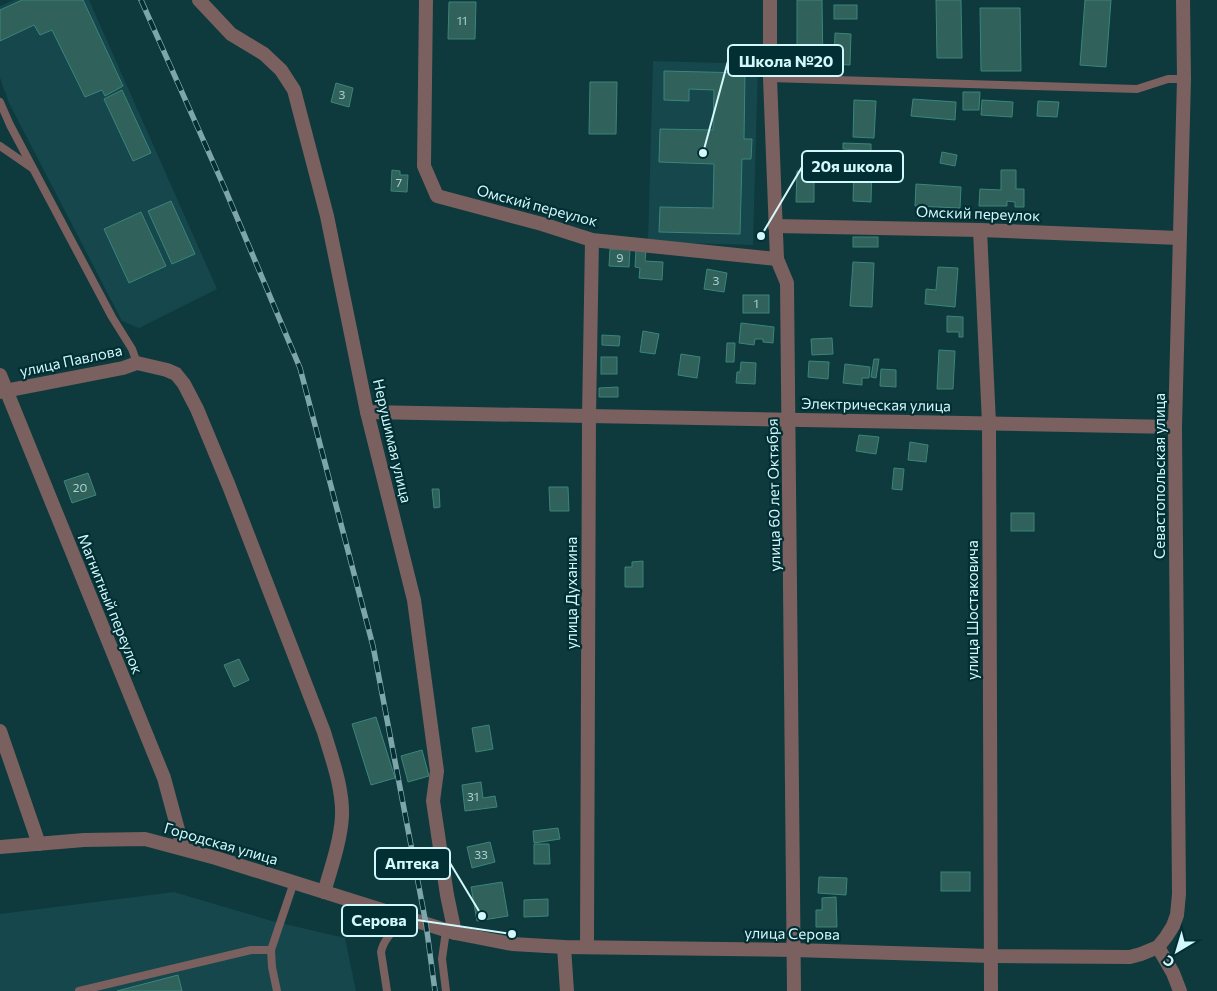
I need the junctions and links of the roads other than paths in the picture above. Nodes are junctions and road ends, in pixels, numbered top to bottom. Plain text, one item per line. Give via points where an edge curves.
1 (198, 0) edge
2 (426, 0) edge
3 (770, 0) edge
4 (1183, 0) edge
5 (770, 78) junction
6 (1184, 79) junction
7 (0, 102) edge
8 (0, 146) edge
9 (34, 169) junction
10 (775, 226) junction
11 (980, 230) junction
12 (1179, 238) junction
13 (592, 240) junction
14 (777, 259) junction
15 (137, 363) junction
16 (0, 375) edge
17 (3, 392) edge
18 (367, 412) junction
19 (589, 416) junction
20 (789, 420) junction
21 (989, 423) junction
22 (1175, 427) junction
23 (0, 731) edge
24 (39, 844) junction
25 (0, 848) edge
26 (183, 848) junction
27 (294, 882) junction
28 (324, 892) junction
29 (405, 918) junction
30 (426, 924) joint
31 (450, 932) junction
32 (564, 947) junction
33 (587, 947) junction
34 (1158, 947) junction
35 (270, 950) junction
36 (794, 950) junction
37 (991, 956) junction
38 (79, 991) edge
39 (277, 991) edge
40 (387, 991) edge
41 (446, 991) edge
42 (567, 991) edge
43 (794, 991) edge
44 (991, 991) edge
45 (1180, 991) edge

1 - 18 street, Нерушимая улица via 232,34 282,70 294,90 327,216
2 - 13 street, Омский переулок via 424,166 437,196
3 - 5 street, улица 60 лет Октября
4 - 6 street, Севастопольская улица
5 - 6 lane via 1137,89 1163,80
5 - 10 street, улица 60 лет Октября
6 - 12 street, Севастопольская улица
7 - 9 lane
8 - 9 lane
9 - 15 lane
10 - 11 street, Омский переулок
10 - 14 street, улица 60 лет Октября
11 - 12 street, Омский переулок
11 - 21 street, улица Шостаковича
12 - 22 street, Севастопольская улица
13 - 14 street, Омский переулок
13 - 19 street, улица Духанина
14 - 20 street, улица 60 лет Октября via 787,283
15 - 17 street, улица Павлова
15 - 28 street, улица Павлова via 176,374 197,409 324,732 341,797 342,814 341,830
16 - 17 street, Магнитный переулок
17 - 26 street, Магнитный переулок via 164,778
18 - 19 street, Электрическая улица
18 - 31 street, Нерушимая улица via 414,600 437,771 432,801
19 - 20 street, Электрическая улица
19 - 33 street, улица Духанина
20 - 21 street, Электрическая улица
20 - 36 street, улица 60 лет Октября
21 - 22 street, Электрическая улица
21 - 37 street, улица Шостаковича
22 - 34 street, Севастопольская улица via 1179,894 1173,926
23 - 24 street
24 - 25 street, Городская улица
24 - 26 street, Городская улица via 129,838
26 - 27 street, Городская улица
27 - 28 street, Городская улица
27 - 35 lane
28 - 29 street, Городская улица
29 - 30 street, Городская улица
29 - 40 lane via 384,943 381,952
30 - 31 street, улица Серова
31 - 32 street, улица Серова via 512,944
31 - 41 lane via 442,959
32 - 33 street, улица Серова
32 - 42 street
33 - 36 street, улица Серова
34 - 37 street, улица Серова via 1141,954 1115,958
34 - 45 street
35 - 38 lane via 251,950
35 - 39 lane
36 - 37 street, улица Серова
36 - 43 street, улица 60 лет Октября
37 - 44 street, улица Шостаковича

